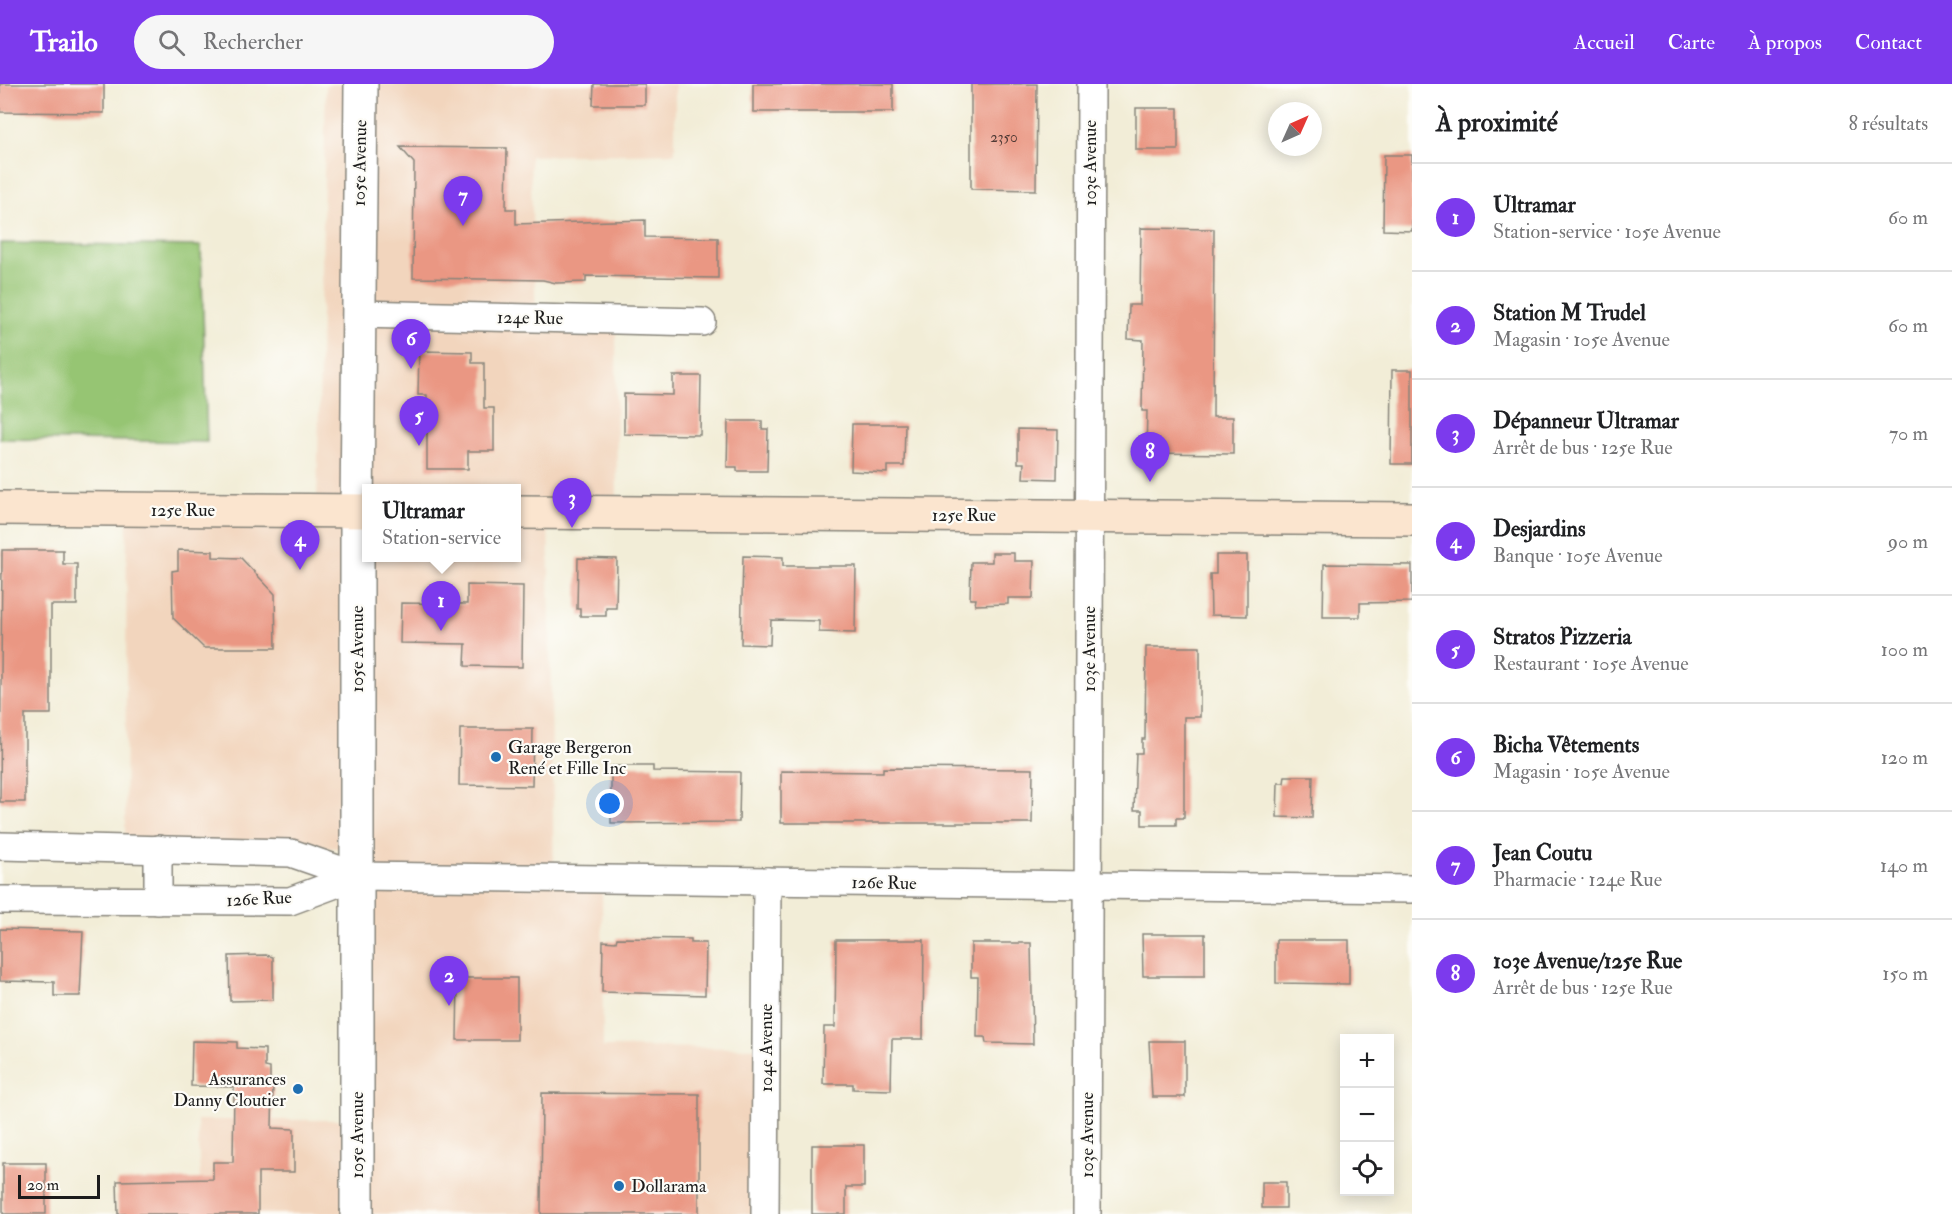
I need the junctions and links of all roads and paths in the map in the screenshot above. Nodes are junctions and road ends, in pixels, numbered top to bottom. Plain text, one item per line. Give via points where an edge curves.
1 (360, 84) edge
2 (1090, 84) edge
3 (358, 314) junction
4 (702, 322) dead end
5 (0, 508) edge
6 (361, 511) edge
7 (521, 512) edge
8 (1089, 516) junction
9 (1412, 519) edge
10 (0, 846) edge
11 (158, 849) junction
12 (357, 876) junction
13 (767, 881) junction
14 (1088, 885) junction
15 (1412, 889) edge
16 (0, 900) edge
17 (158, 901) junction
18 (357, 1214) edge
19 (765, 1214) edge
20 (1087, 1214) edge

1 - 3 street, 105e Avenue
2 - 8 street, 103e Avenue
3 - 4 street, 124e Rue
3 - 6 street, 105e Avenue
5 - 6 main road, 125e Rue
6 - 12 street, 105e Avenue
7 - 8 main road, 125e Rue
8 - 9 main road, 125e Rue
8 - 14 street, 103e Avenue
10 - 11 street, 126e Rue
11 - 12 street, 126e Rue via 291,853
11 - 17 street
12 - 13 street, 126e Rue
12 - 17 street, 126e Rue via 290,901
12 - 18 street, 105e Avenue
13 - 14 street, 126e Rue
13 - 19 street, 104e Avenue
14 - 15 street, 126e Rue
14 - 20 street, 103e Avenue
16 - 17 street, 126e Rue

